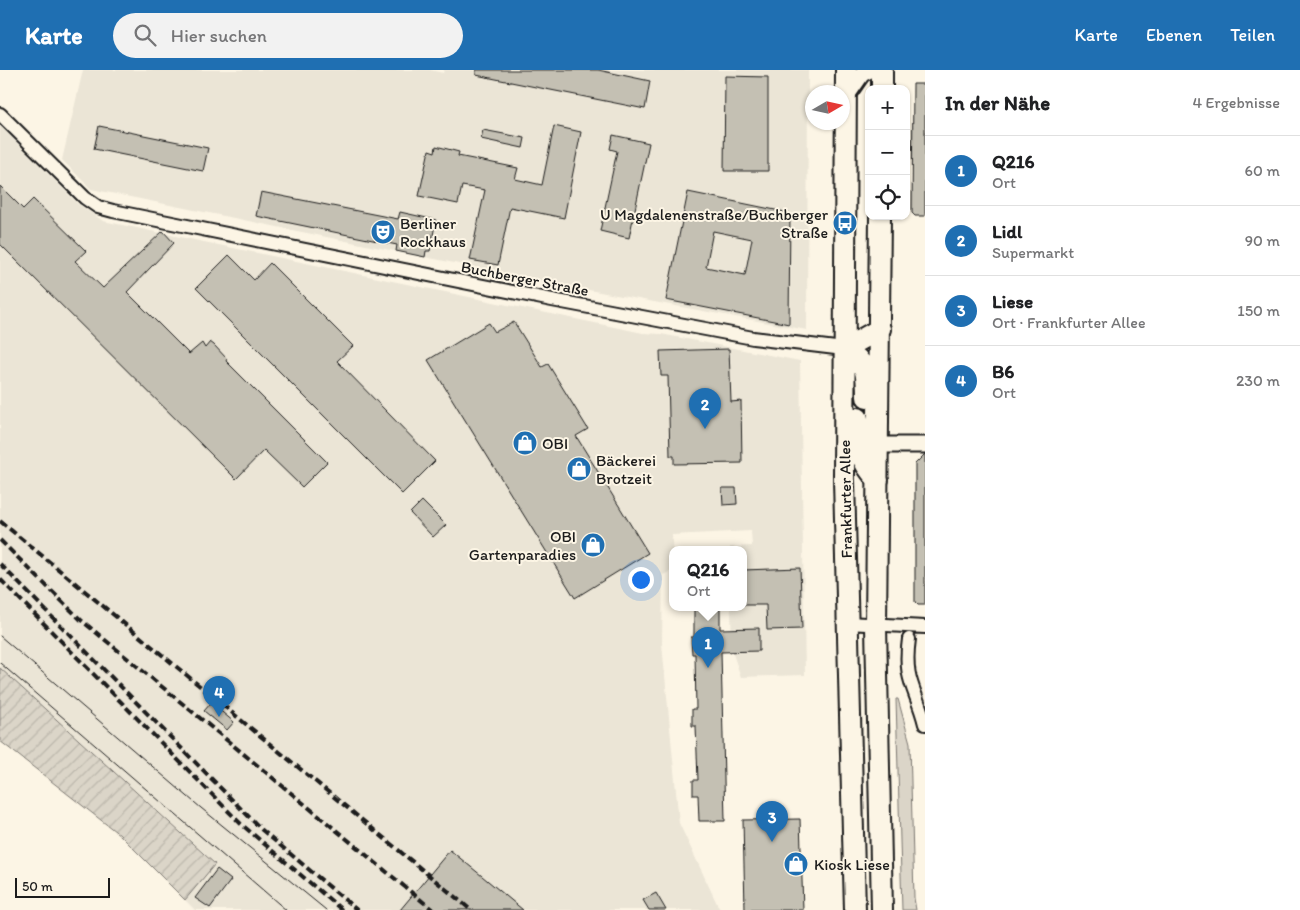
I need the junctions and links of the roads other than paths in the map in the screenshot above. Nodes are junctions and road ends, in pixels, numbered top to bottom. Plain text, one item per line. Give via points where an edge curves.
1 (834, 70) edge
2 (870, 70) edge
3 (882, 70) edge
4 (846, 85) edge
5 (882, 85) edge
6 (0, 114) edge
7 (846, 130) edge
8 (880, 220) edge
9 (880, 329) junction
10 (844, 348) junction
11 (879, 444) junction
12 (925, 445) edge
13 (878, 480) junction
14 (847, 624) junction
15 (876, 626) junction
16 (925, 627) edge
17 (909, 639) dead end
18 (925, 724) edge
19 (855, 910) edge
20 (882, 910) edge

1 - 4 street
2 - 4 street
3 - 5 main road
6 - 10 street, Buchberger Straße via 84,198 113,211 754,338
7 - 10 main road, Frankfurter Allee
8 - 9 main road, Frankfurter Allee
9 - 10 main road
9 - 11 main road, Frankfurter Allee
10 - 11 main road via 858,357 867,372 867,430
10 - 13 main road via 858,389 860,455
10 - 14 main road, Frankfurter Allee
11 - 12 street
11 - 13 main road, Frankfurter Allee
13 - 15 main road, Frankfurter Allee
14 - 15 street
14 - 19 main road, Frankfurter Allee
15 - 16 street
15 - 20 main road, Frankfurter Allee
17 - 18 street via 906,657 908,677

